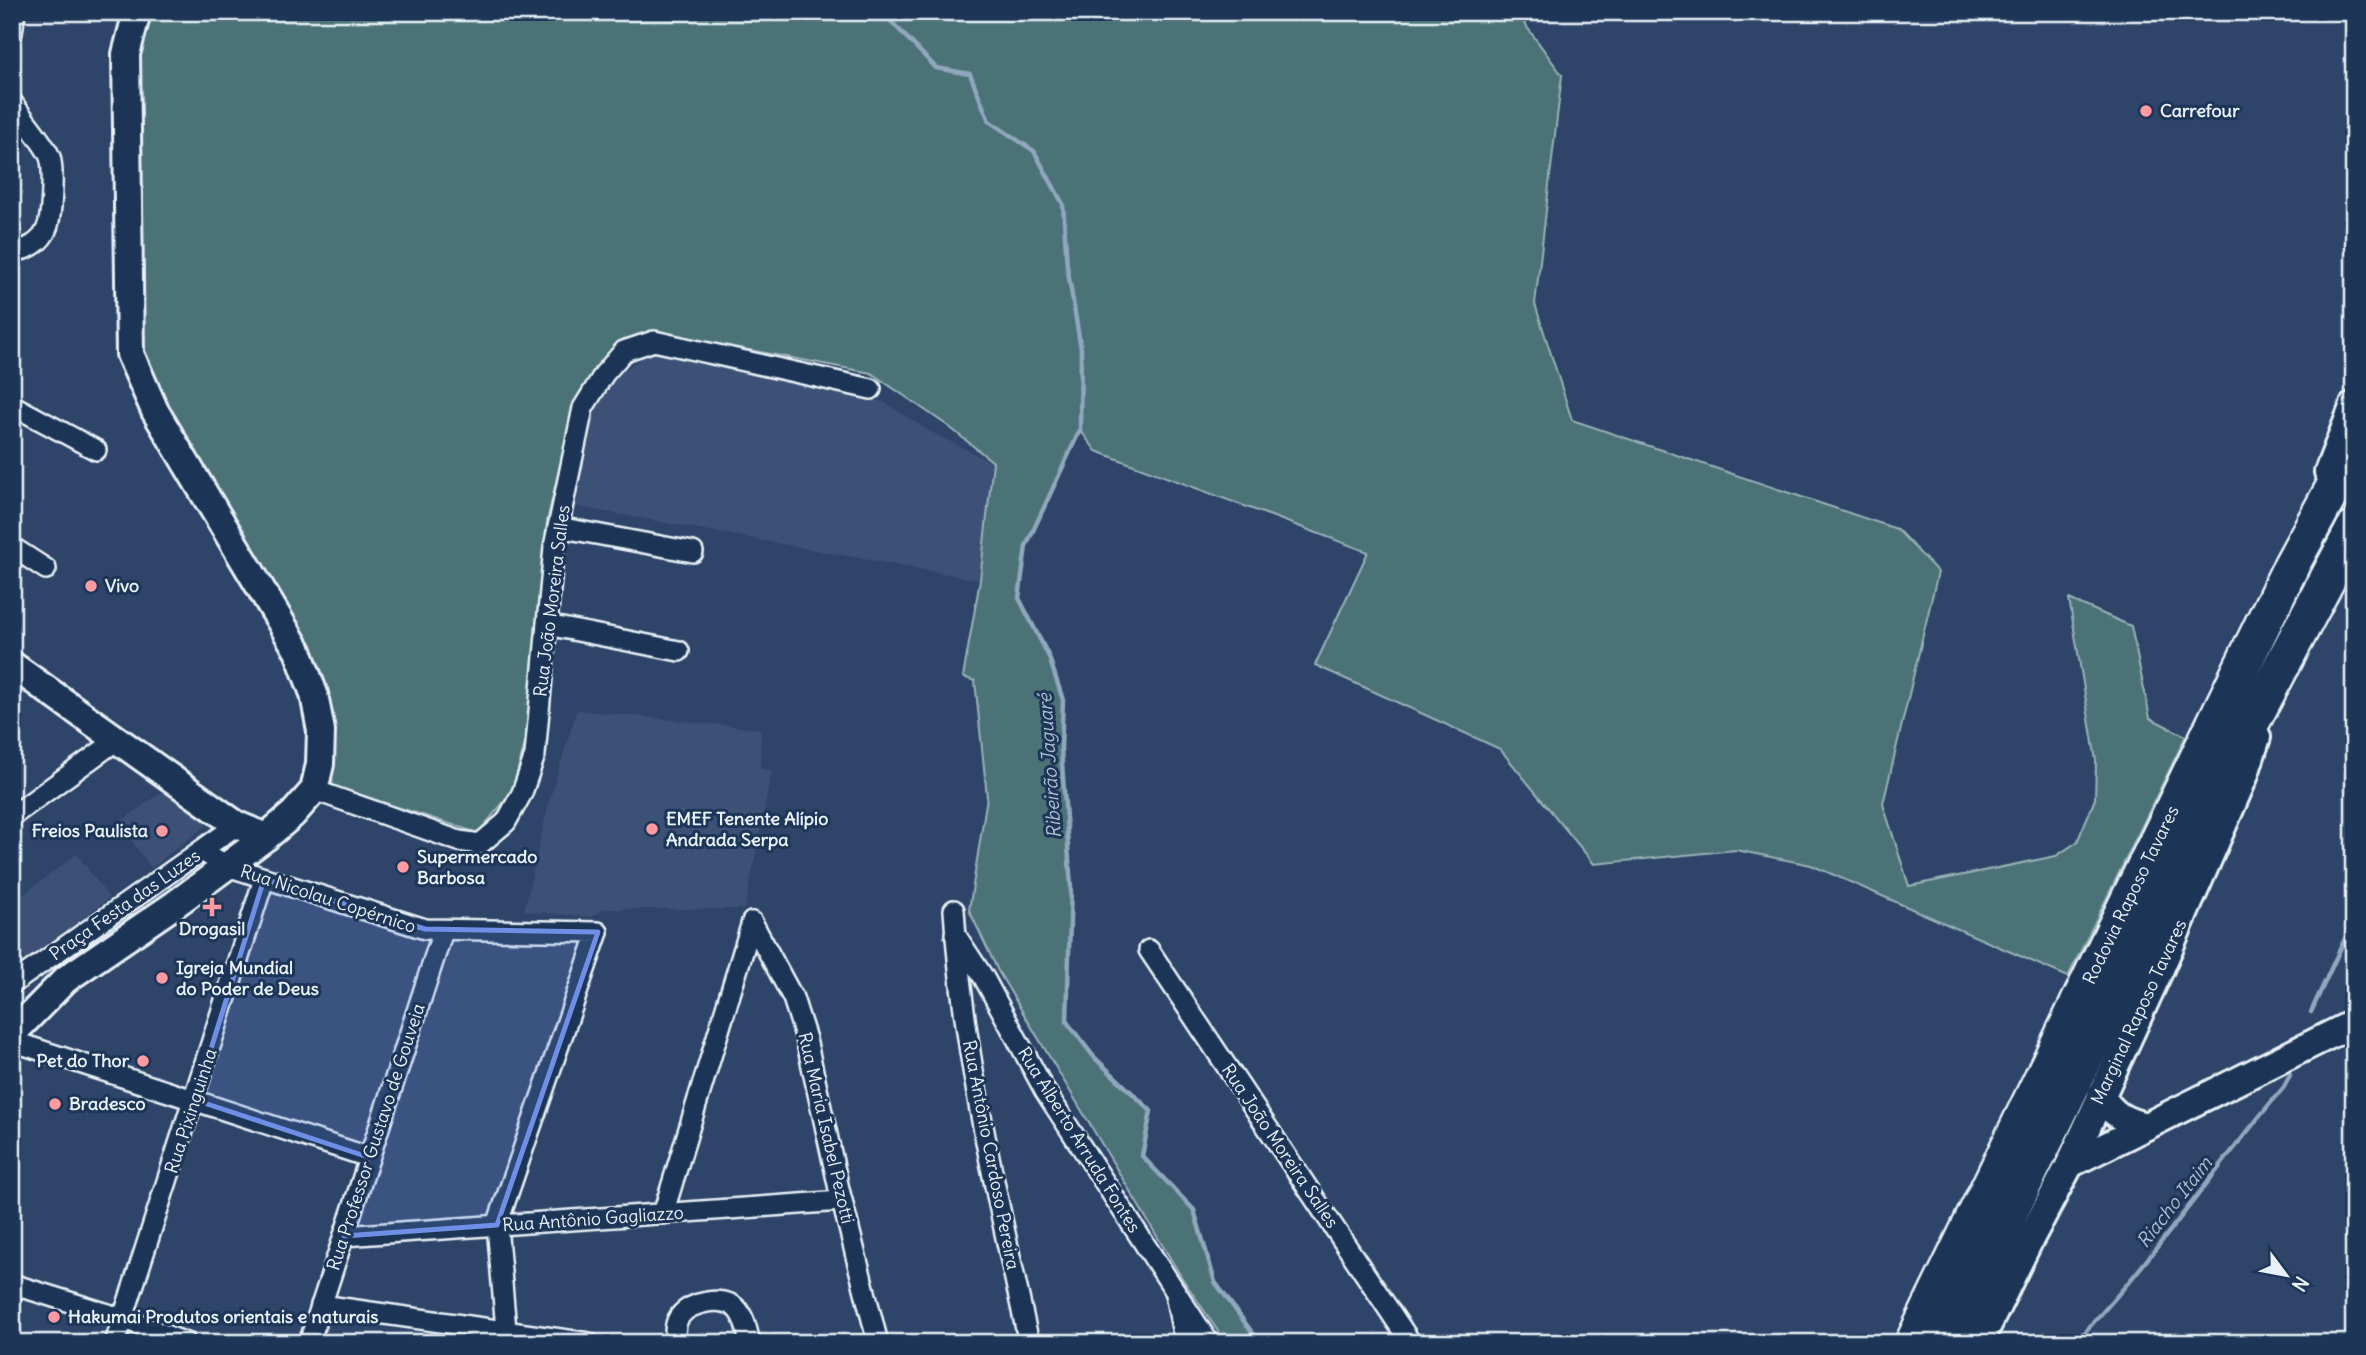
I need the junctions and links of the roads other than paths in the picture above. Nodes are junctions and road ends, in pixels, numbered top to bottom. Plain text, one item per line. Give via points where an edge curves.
1 (15, 12) edge
2 (137, 12) edge
3 (12, 33) edge
4 (12, 102) edge
5 (12, 250) edge
6 (871, 388) dead end
7 (12, 405) edge
8 (2354, 405) edge
9 (96, 450) dead end
10 (2354, 450) edge
11 (558, 527) junction
12 (2354, 529) edge
13 (12, 547) edge
14 (694, 552) dead end
15 (2292, 564) junction
16 (46, 569) dead end
17 (547, 625) junction
18 (679, 651) dead end
19 (12, 665) edge
20 (2278, 673) junction
21 (117, 740) junction
22 (314, 790) junction
23 (12, 816) edge
24 (237, 825) junction
25 (266, 837) junction
26 (202, 851) junction
27 (226, 866) junction
28 (264, 879) junction
29 (954, 909) dead end
30 (443, 931) junction
31 (955, 934) junction
32 (1149, 950) dead end
33 (12, 984) edge
34 (2354, 1023) edge
35 (12, 1034) edge
36 (12, 1041) edge
37 (2101, 1095) junction
38 (195, 1100) junction
39 (2146, 1126) junction
40 (368, 1157) junction
41 (2070, 1164) junction
42 (842, 1201) junction
43 (663, 1214) junction
44 (497, 1226) junction
45 (344, 1236) junction
46 (1951, 1266) junction
47 (12, 1284) edge
48 (1173, 1288) junction
49 (321, 1305) junction
50 (124, 1319) junction
51 (506, 1330) junction
52 (116, 1343) edge
53 (186, 1343) edge
54 (309, 1343) edge
55 (589, 1343) edge
56 (675, 1343) edge
57 (750, 1343) edge
58 (878, 1343) edge
59 (1029, 1343) edge
60 (1185, 1343) edge
61 (1209, 1343) edge
62 (1411, 1343) edge
63 (1902, 1343) edge
64 (1913, 1343) edge
65 (1946, 1343) edge
66 (1979, 1343) edge

1 - 3 street
2 - 22 main road via 126,54 130,354 155,411 299,651 321,731
4 - 5 street via 49,156 53,178 48,228 36,244
6 - 11 street, Rua João Moreira Salles via 654,341 624,351 583,408
7 - 9 street
8 - 15 main road
10 - 15 highway, Rodovia Raposo Tavares
11 - 14 street
11 - 17 street, Rua João Moreira Salles
12 - 20 highway, Rodovia Raposo Tavares
13 - 16 street
15 - 46 highway, Rodovia Raposo Tavares
17 - 18 street
17 - 22 street, Rua João Moreira Salles via 535,755 506,822 489,838 480,844 459,841
19 - 21 main road
20 - 37 main road, Marginal Raposo Tavares via 2244,777
20 - 65 highway, Rodovia Raposo Tavares
21 - 23 street
21 - 24 main road
22 - 25 main road
24 - 25 main road
24 - 26 street, Praça Festa das Luzes
25 - 27 main road
26 - 27 street, Rua Nicolau Copérnico
26 - 33 street, Praça Festa das Luzes
27 - 28 street, Rua Nicolau Copérnico
27 - 35 main road via 66,979
28 - 30 street, Rua Nicolau Copérnico
28 - 38 street, Rua Pixinguinha
29 - 31 street, Rua Antônio Cardoso Pereira
30 - 40 street, Rua Professor Gustavo de Gouveia
30 - 44 street, Rua Nicolau Copérnico via 598,932
31 - 48 street, Rua Alberto Arruda Fontes via 1045,1091
31 - 59 street, Rua Antônio Cardoso Pereira via 984,1128
32 - 62 street, Rua João Moreira Salles
34 - 39 main road
36 - 38 street
37 - 39 main road via 2120,1118
37 - 41 main road, Marginal Raposo Tavares
38 - 40 street
38 - 50 street, Rua Pixinguinha
39 - 41 main road
40 - 45 street, Rua Professor Gustavo de Gouveia
41 - 66 main road, Marginal Raposo Tavares
42 - 43 street, Rua Antônio Gagliazzo
42 - 43 street, Rua Maria Isabel Pezotti via 793,998 751,922
42 - 58 street, Rua Maria Isabel Pezotti
43 - 44 street, Rua Antônio Gagliazzo
44 - 45 street, Rua Antônio Gagliazzo
44 - 51 street
45 - 49 street, Rua Professor Gustavo de Gouveia
46 - 63 highway
46 - 64 highway, Rodovia Raposo Tavares
47 - 50 street
48 - 60 street
48 - 61 street, Rua Alberto Arruda Fontes
49 - 51 street
49 - 54 street, Rua Professor Gustavo de Gouveia
50 - 52 street, Rua Pixinguinha
50 - 53 street
51 - 55 street
56 - 57 street via 680,1316 690,1308 713,1303 733,1305 741,1313

